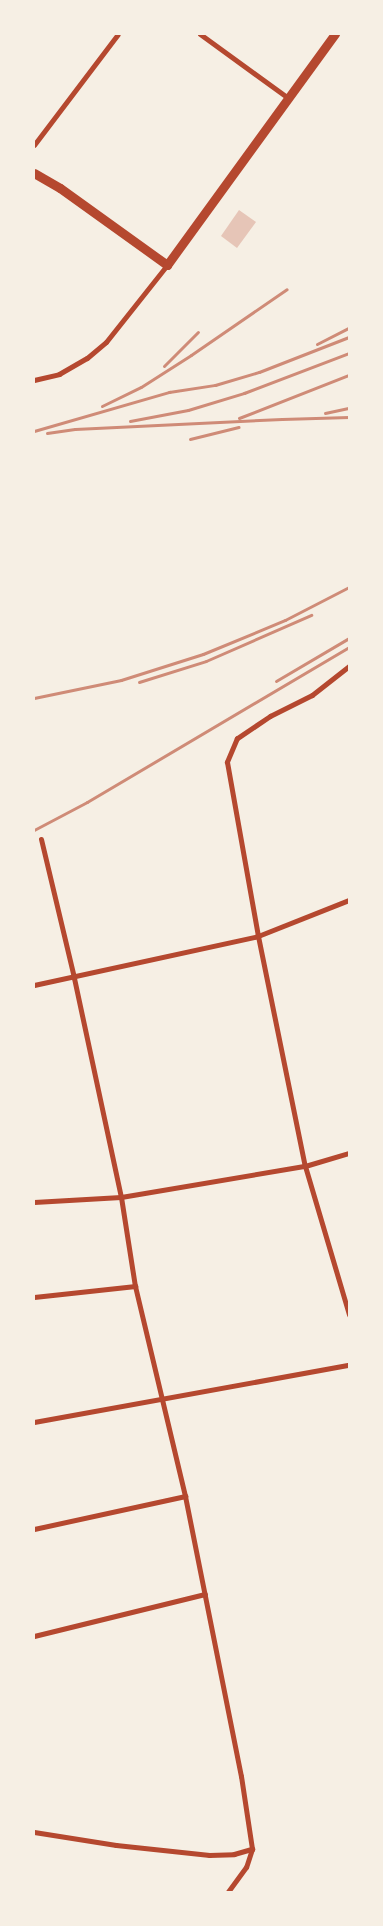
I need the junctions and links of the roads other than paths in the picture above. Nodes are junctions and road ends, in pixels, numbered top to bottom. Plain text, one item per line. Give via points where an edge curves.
1 (118, 34) edge
2 (200, 34) edge
3 (335, 34) edge
4 (288, 98) junction
5 (34, 144) edge
6 (34, 173) edge
7 (167, 265) junction
8 (34, 380) edge
9 (349, 666) edge
10 (42, 839) dead end
11 (349, 900) edge
12 (258, 936) junction
13 (74, 978) junction
14 (34, 985) edge
15 (349, 1153) edge
16 (305, 1166) junction
17 (121, 1197) junction
18 (34, 1202) edge
19 (134, 1286) junction
20 (34, 1297) edge
21 (349, 1315) edge
22 (349, 1365) edge
23 (163, 1398) junction
24 (34, 1422) edge
25 (185, 1496) junction
26 (34, 1529) edge
27 (205, 1594) junction
28 (34, 1636) edge
29 (34, 1832) edge
30 (252, 1849) junction
31 (228, 1892) edge

1 - 5 street
2 - 4 street
3 - 4 main road
4 - 7 main road
6 - 7 main road
7 - 8 street via 106,342 87,358 59,374
9 - 12 street via 312,695 270,716 237,738 227,762
10 - 13 street
11 - 12 street
12 - 13 street
12 - 16 street
13 - 14 street
13 - 17 street
15 - 16 street
16 - 17 street
16 - 21 street
17 - 18 street
17 - 19 street
19 - 20 street
19 - 23 street
22 - 23 street
23 - 24 street
23 - 25 street
25 - 26 street
25 - 27 street
27 - 28 street
27 - 30 street via 242,1776
29 - 30 street via 142,1849 209,1855
30 - 31 street via 246,1867

